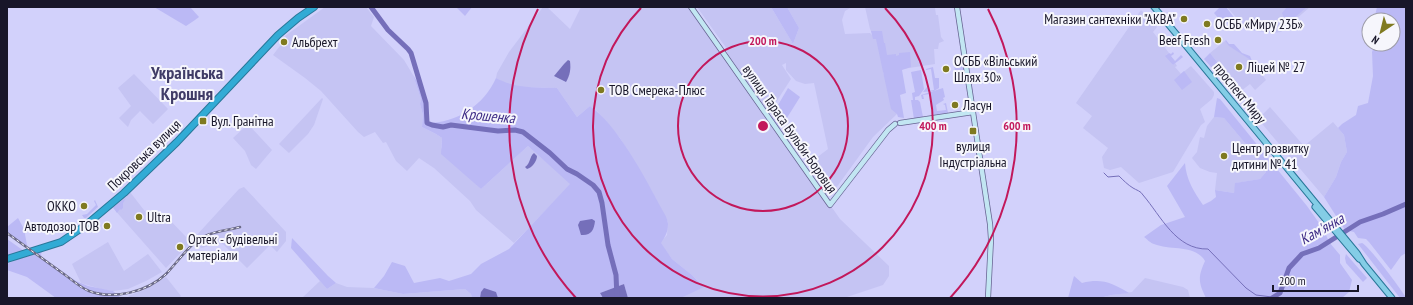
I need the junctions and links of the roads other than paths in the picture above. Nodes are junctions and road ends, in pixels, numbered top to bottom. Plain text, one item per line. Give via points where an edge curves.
1 (314, 7) edge
2 (691, 7) edge
3 (957, 7) edge
4 (1154, 7) edge
5 (973, 112) junction
6 (7, 259) edge
7 (988, 298) edge
8 (1392, 298) edge

1 - 6 highway, Покровська вулиця via 278,35 177,142 86,225 57,243
2 - 5 street, вулиця Тараса Бульби-Боровця via 830,205 888,130 897,124
3 - 5 street
4 - 8 main road, проспект Миру
5 - 7 street via 990,228

